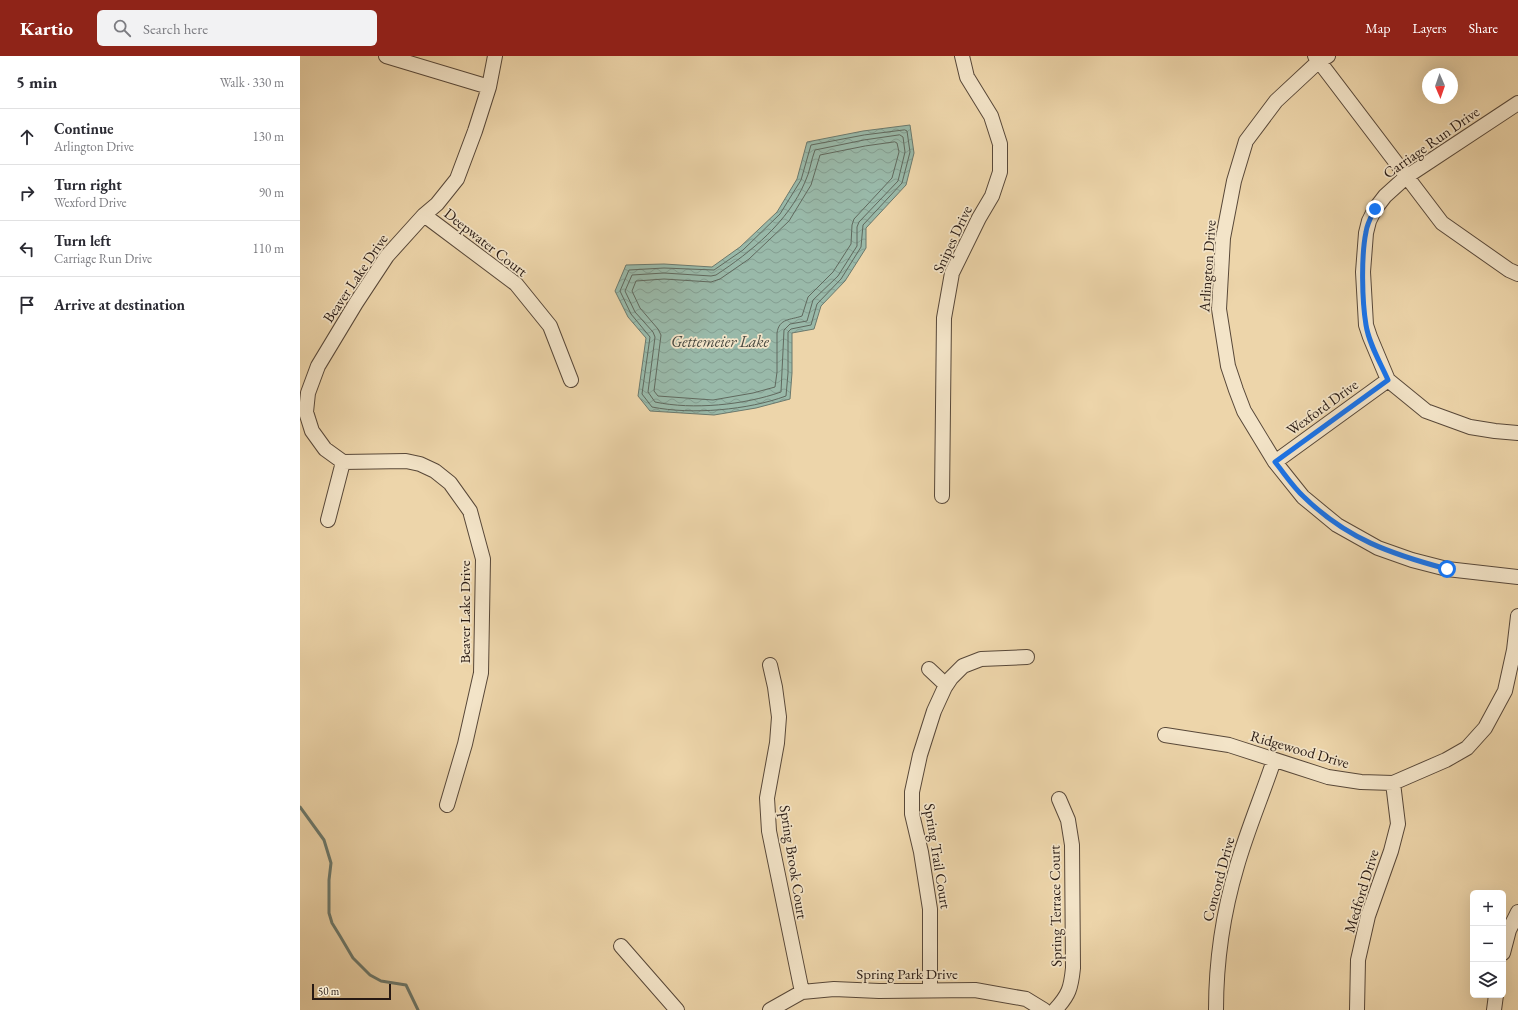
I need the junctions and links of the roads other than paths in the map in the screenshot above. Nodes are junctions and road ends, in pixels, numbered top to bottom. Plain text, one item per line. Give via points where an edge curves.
1 (386, 56) edge
2 (495, 56) edge
3 (962, 56) edge
4 (1321, 58) edge
5 (489, 87) junction
6 (1518, 102) edge
7 (1406, 177) junction
8 (424, 215) junction
9 (1518, 274) edge
10 (572, 380) dead end
11 (1388, 380) junction
12 (1518, 433) edge
13 (343, 462) junction
14 (1275, 462) junction
15 (942, 496) dead end
16 (328, 520) dead end
17 (1518, 577) edge
18 (1518, 616) edge
19 (1027, 657) dead end
20 (770, 666) dead end
21 (929, 669) dead end
22 (946, 685) junction
23 (1165, 735) dead end
24 (1274, 760) junction
25 (1394, 783) junction
26 (1059, 799) dead end
27 (447, 805) dead end
28 (1518, 912) edge
29 (1506, 942) edge
30 (621, 946) dead end
31 (930, 990) junction
32 (802, 992) junction
33 (1496, 998) edge
34 (677, 1010) edge
35 (770, 1010) edge
36 (1044, 1010) edge
37 (1055, 1010) edge
38 (1216, 1010) edge
39 (1357, 1010) edge
40 (1494, 1010) edge

1 - 5 street
2 - 5 street, Beaver Lake Drive
3 - 15 street, Snipes Drive via 967,77 991,116 1000,144 1000,172 992,196 952,273 944,318
4 - 7 street
4 - 14 street, Arlington Drive via 1276,101 1246,141 1234,181 1223,238 1219,309 1228,366 1244,411
5 - 8 street, Beaver Lake Drive via 457,179 437,204
6 - 7 street, Carriage Run Drive
7 - 9 street via 1442,223
7 - 11 street, Carriage Run Drive via 1375,209 1366,233 1363,272 1366,325
8 - 10 street, Deepwater Court via 516,284 550,326
8 - 13 street, Beaver Lake Drive via 387,256 356,303 312,380 306,412 312,430 325,449
11 - 12 street, Carriage Run Drive via 1426,411 1470,427
11 - 14 street, Wexford Drive
13 - 16 street
13 - 27 street, Beaver Lake Drive via 406,461 420,464 435,471 450,483 470,511 483,559 481,673
14 - 17 street, Arlington Drive via 1303,497 1337,525 1378,548 1447,569
18 - 25 street, Ridgewood Drive via 1505,691 1485,728 1467,748
19 - 22 street, Spring Trail Court via 981,659 963,666
20 - 32 street, Spring Brook Court via 779,717 767,798 769,830
21 - 22 street
22 - 31 street, Spring Trail Court via 922,748 912,792 912,814 930,909
23 - 24 street, Ridgewood Drive via 1229,745
24 - 25 street, Ridgewood Drive via 1328,777
24 - 38 street, Concord Drive via 1237,866 1228,900 1221,935
25 - 39 street, Medford Drive via 1398,824 1368,916 1358,960
26 - 37 street, Spring Terrace Court via 1068,820 1072,845 1073,968 1066,998
28 - 29 street
30 - 34 street
31 - 32 street, Spring Park Drive via 834,989
31 - 36 street, Spring Park Drive via 975,990 1012,996 1026,999
32 - 35 street, Spring Park Drive
33 - 40 street

